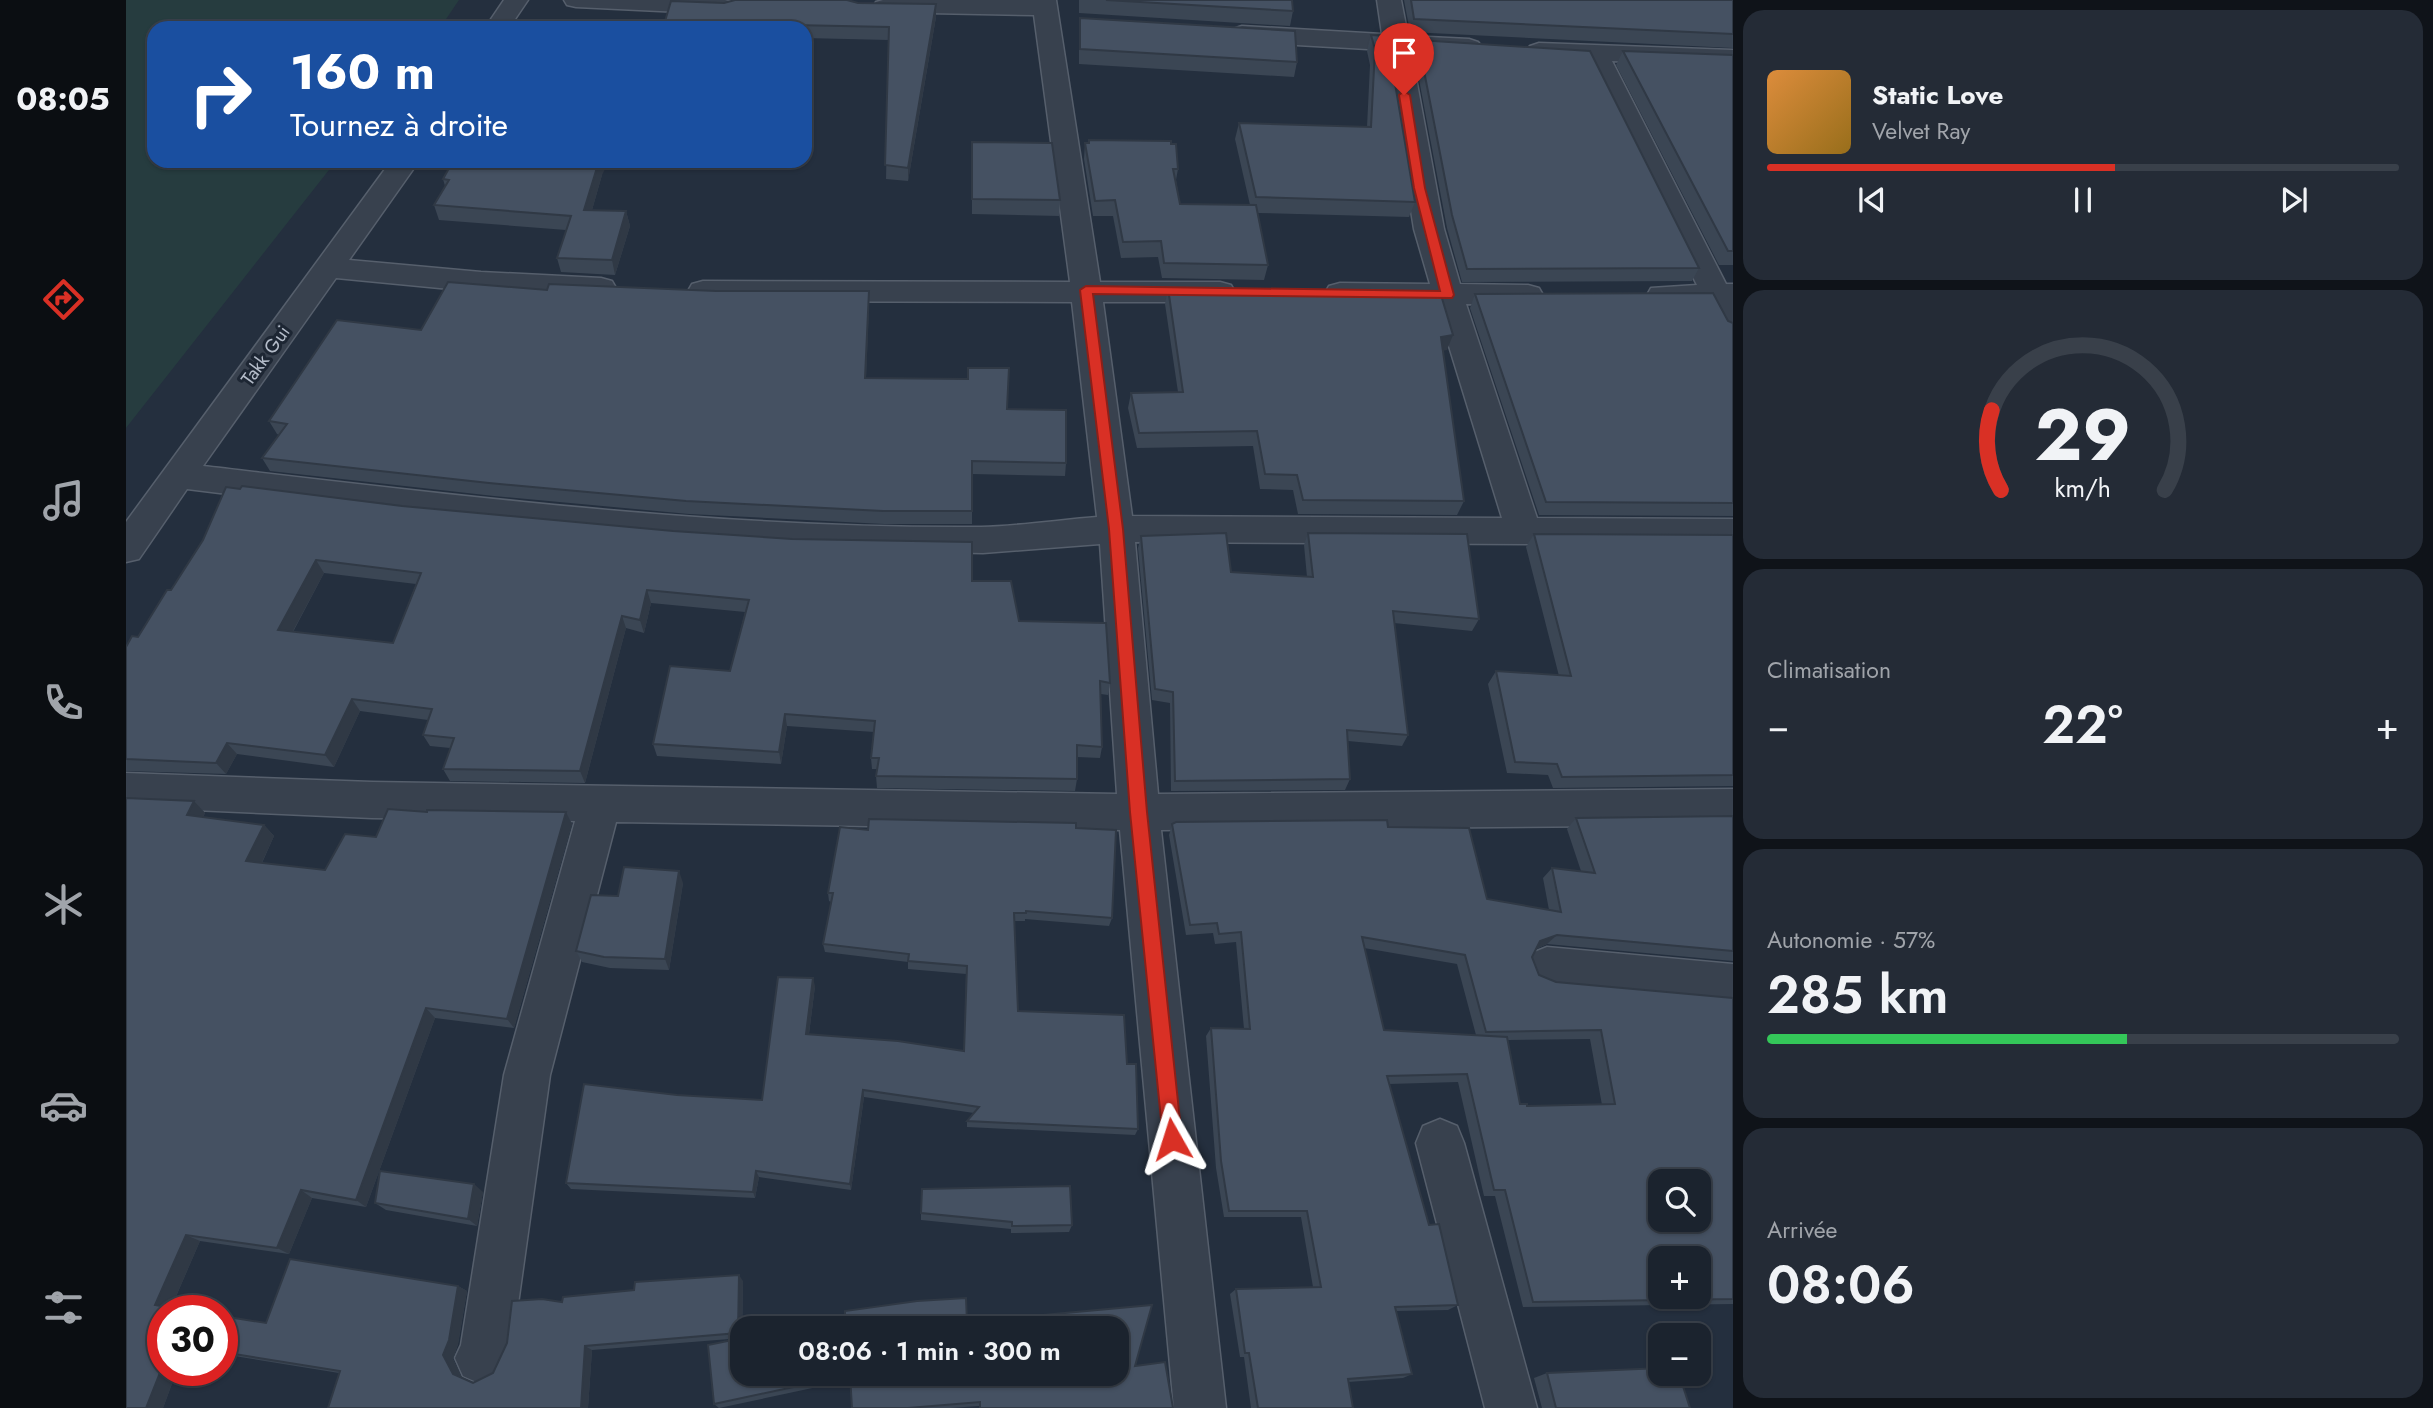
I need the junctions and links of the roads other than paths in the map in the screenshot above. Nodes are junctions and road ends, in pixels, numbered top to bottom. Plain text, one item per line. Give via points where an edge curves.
1 (516, 0) edge
2 (576, 0) edge
3 (1389, 0) edge
4 (725, 7) edge
5 (859, 7) edge
6 (1052, 13) edge
7 (502, 21) edge
8 (1224, 33) edge
9 (1397, 42) junction
10 (1488, 48) edge
11 (1514, 49) edge
12 (1595, 54) junction
13 (1733, 58) edge
14 (400, 168) edge
15 (328, 268) junction
16 (632, 290) edge
17 (1086, 290) junction
18 (673, 291) edge
19 (1253, 292) edge
20 (1309, 293) edge
21 (1724, 294) edge
22 (1448, 295) junction
23 (1555, 295) edge
24 (1635, 295) edge
25 (1733, 327) edge
26 (179, 476) junction
27 (1116, 529) junction
28 (1523, 529) junction
29 (1733, 532) edge
30 (126, 549) edge
31 (126, 790) edge
32 (601, 802) junction
33 (1733, 807) edge
34 (1139, 812) junction
35 (1547, 968) dead end
36 (1733, 985) edge
37 (1440, 1143) dead end
38 (481, 1358) dead end
39 (1200, 1408) edge
40 (1511, 1408) edge

1 - 7 street
2 - 4 street
3 - 9 street
5 - 6 street
6 - 17 street
8 - 9 street
9 - 10 street
9 - 22 street via 1419,188
11 - 12 street
12 - 13 street
12 - 21 street
14 - 15 street, Takk Gui
15 - 16 street
15 - 26 street, Takk Gui
17 - 18 street
17 - 19 street
17 - 27 street
20 - 22 street
21 - 24 street
21 - 25 street
22 - 23 street
22 - 28 street
26 - 27 street via 435,506 794,536 983,540
26 - 30 street, Takk Gui
27 - 28 street
27 - 34 street
28 - 29 street
31 - 32 street via 372,800
32 - 34 street
32 - 38 street via 527,1075
33 - 34 street
34 - 39 street
35 - 36 street
37 - 40 street

